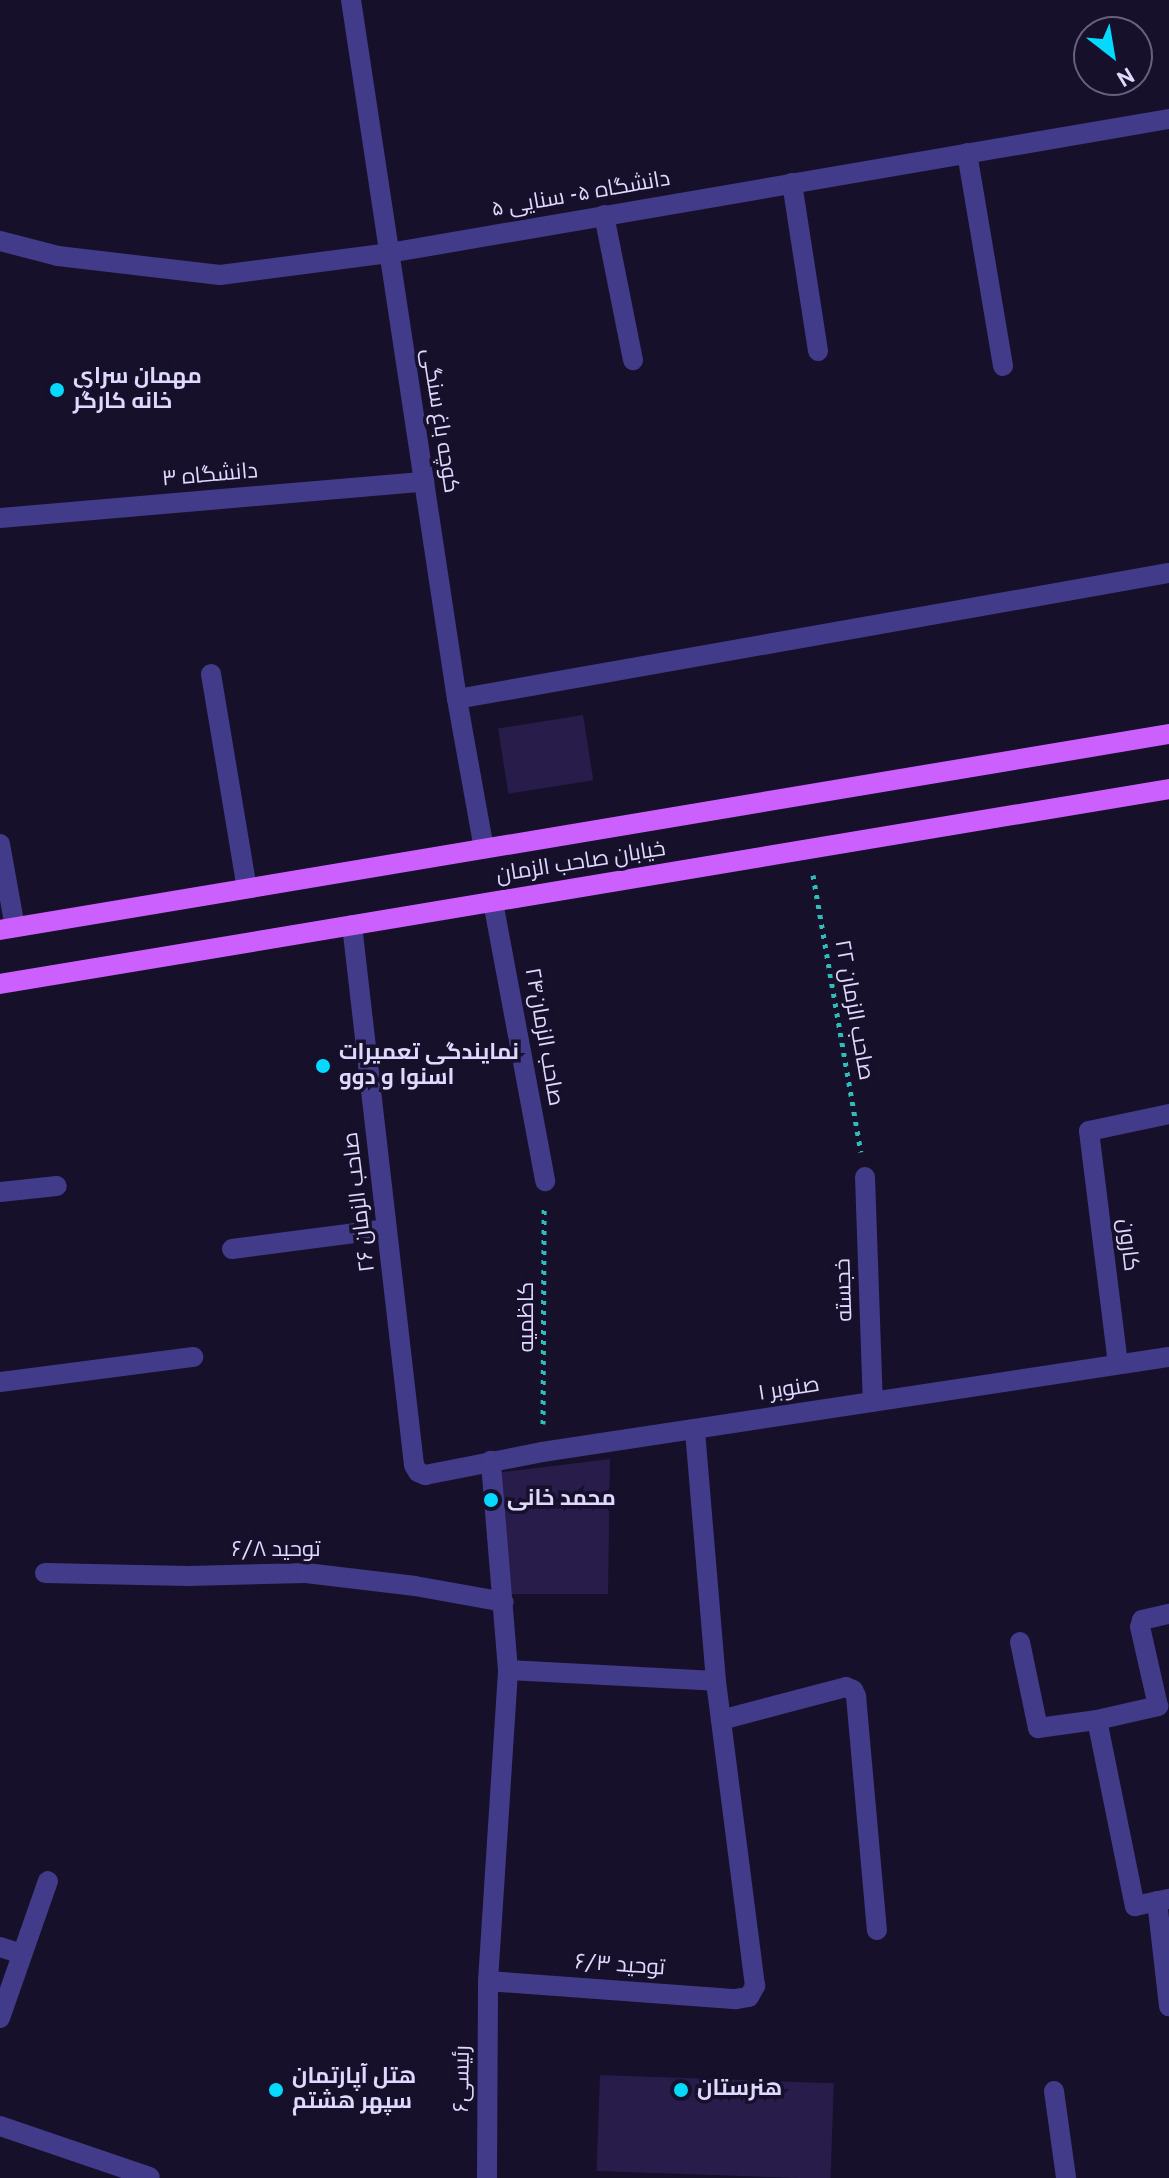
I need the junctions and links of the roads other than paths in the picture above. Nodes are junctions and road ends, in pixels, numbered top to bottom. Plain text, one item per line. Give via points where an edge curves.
1 (351, 0) edge
2 (1169, 119) edge
3 (967, 153) junction
4 (792, 183) junction
5 (604, 215) junction
6 (0, 241) edge
7 (389, 253) junction
8 (818, 351) dead end
9 (633, 360) dead end
10 (1003, 366) dead end
11 (424, 482) junction
12 (0, 518) edge
13 (1169, 573) edge
14 (211, 674) dead end
15 (457, 699) junction
16 (1169, 734) edge
17 (1169, 789) edge
18 (0, 844) edge
19 (484, 849) junction
20 (247, 888) junction
21 (493, 902) junction
22 (352, 925) junction
23 (8, 928) edge
24 (0, 984) edge
25 (1169, 1114) edge
26 (865, 1177) road end
27 (545, 1181) road end
28 (57, 1186) dead end
29 (0, 1192) edge
30 (387, 1229) junction
31 (232, 1249) dead end
32 (193, 1357) dead end
33 (1169, 1357) edge
34 (1118, 1364) junction
35 (0, 1382) edge
36 (873, 1402) junction
37 (695, 1429) junction
38 (491, 1461) junction
39 (418, 1472) joint
40 (45, 1573) dead end
41 (504, 1602) junction
42 (1169, 1614) edge
43 (1020, 1642) dead end
44 (508, 1670) junction
45 (716, 1681) junction
46 (721, 1720) junction
47 (1097, 1720) junction
48 (48, 1881) dead end
49 (1163, 1900) edge
50 (877, 1930) dead end
51 (0, 1947) edge
52 (22, 1954) junction
53 (488, 1981) junction
54 (1169, 2006) edge
55 (0, 2018) edge
56 (1054, 2091) dead end
57 (0, 2126) edge
58 (150, 2177) edge
59 (487, 2178) edge
60 (1066, 2178) edge

1 - 7 street, کوچه باغ سنگی
2 - 3 street, دانشگاه ۵- سنایی ۵
3 - 4 street, دانشگاه ۵- سنایی ۵
3 - 10 street
4 - 5 street, دانشگاه ۵- سنایی ۵
4 - 8 street
5 - 7 street, دانشگاه ۵- سنایی ۵
5 - 9 street
6 - 7 street, دانشگاه ۵- سنایی ۵ via 58,256 220,275
7 - 11 street, کوچه باغ سنگی
11 - 12 street, دانشگاه ۳
11 - 15 street, کوچه باغ سنگی
13 - 15 street
14 - 20 street
15 - 19 street, کوچه باغ سنگی
16 - 19 main road
17 - 21 main road, خیابان صاحب الزمان
18 - 23 street
19 - 20 main road
20 - 23 main road
21 - 22 main road, خیابان صاحب الزمان
21 - 27 street, صاحب الزمان۲۴
22 - 24 main road, خیابان صاحب الزمان
22 - 30 street, صاحب الزمان ۲۶
25 - 34 street, کارون via 1089,1131
26 - 36 street, خجسته
28 - 29 street
30 - 31 street
30 - 39 street, صاحب الزمان ۲۶
32 - 35 street
33 - 34 street, صنوبر ۱
34 - 36 street, صنوبر ۱
36 - 37 street, صنوبر ۱
37 - 38 street, صنوبر ۱
37 - 45 street
38 - 39 street, صنوبر ۱ via 425,1475
38 - 41 street, رئیسی۶
40 - 41 street, توحید ۶/۸ via 306,1573
41 - 44 street, رئیسی۶
42 - 47 street via 1142,1620 1140,1627 1158,1706
43 - 47 street via 1038,1728
44 - 45 street
44 - 53 street, رئیسی۶
45 - 46 street
46 - 50 street via 846,1687 853,1690
46 - 53 street, توحید ۶/۳ via 755,1986 749,1997
47 - 49 street via 1135,1906
48 - 52 street
49 - 54 street
51 - 52 street
52 - 55 street
53 - 59 street, رئیسی۶
56 - 60 street
57 - 58 street

